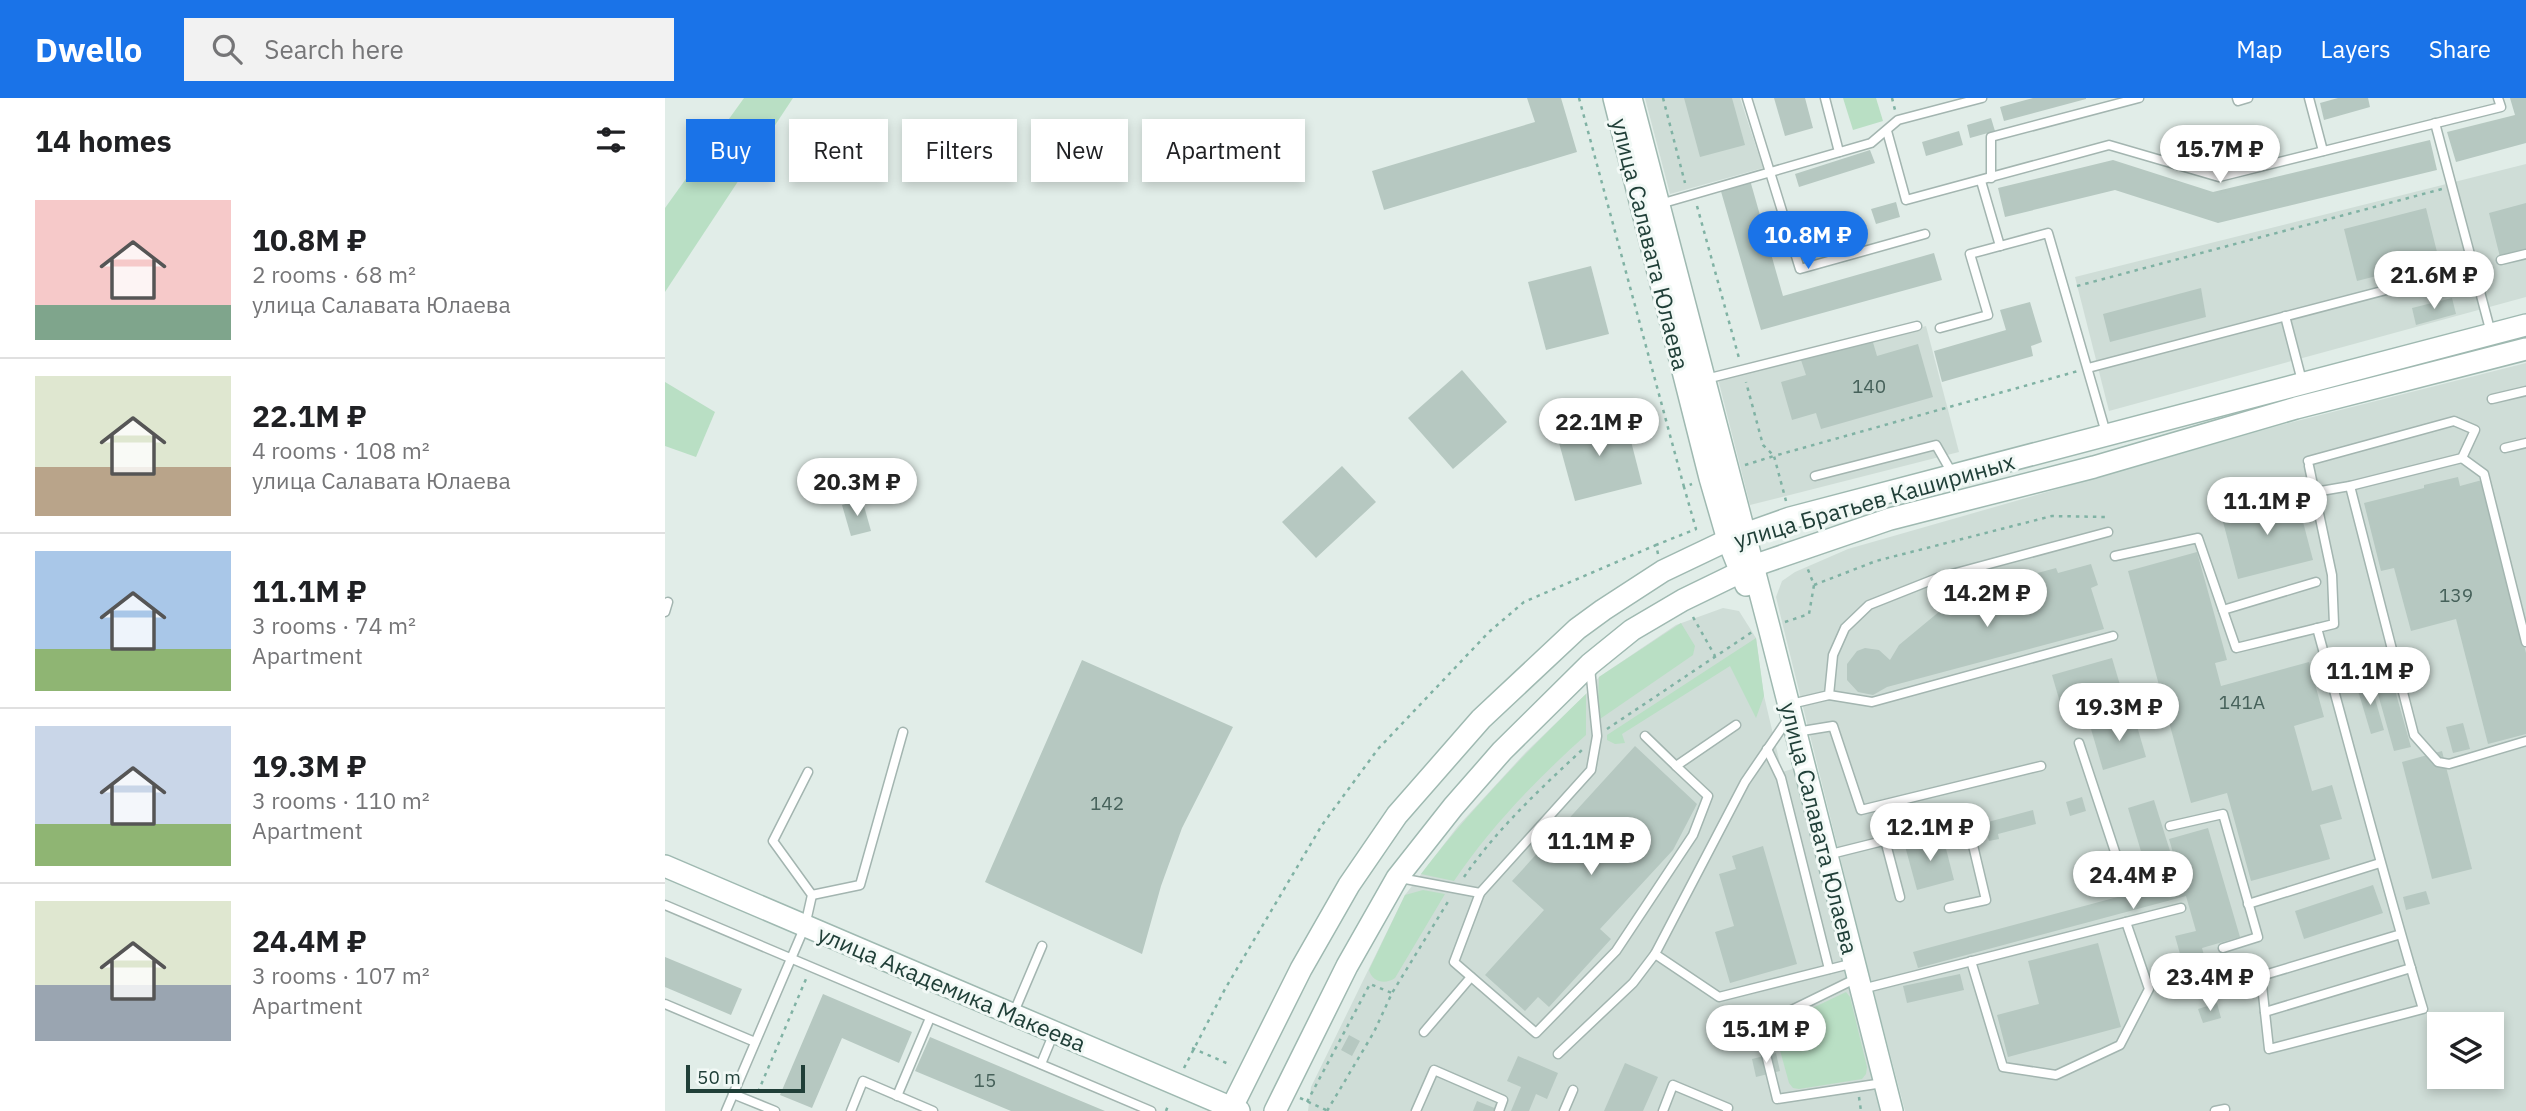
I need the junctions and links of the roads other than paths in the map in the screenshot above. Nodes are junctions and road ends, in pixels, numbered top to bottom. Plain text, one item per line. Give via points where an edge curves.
1 (1614, 98) edge
2 (1631, 98) edge
3 (1747, 98) edge
4 (1825, 98) edge
5 (1982, 98) edge
6 (2139, 98) edge
7 (2237, 98) edge
8 (2248, 98) edge
9 (2309, 98) edge
10 (2498, 98) edge
11 (2435, 123) junction
12 (1887, 131) junction
13 (2323, 151) junction
14 (1839, 152) junction
15 (1770, 172) junction
16 (1991, 178) junction
17 (1981, 181) junction
18 (1657, 205) junction
19 (1925, 234) dead end
20 (2000, 246) junction
21 (2526, 254) edge
22 (2501, 260) dead end
23 (2474, 267) junction
24 (2285, 316) junction
25 (2526, 325) edge
26 (1917, 326) dead end
27 (1940, 328) dead end
28 (2492, 334) junction
29 (2526, 349) edge
30 (2088, 369) junction
31 (1703, 380) junction
32 (2303, 385) junction
33 (2526, 391) edge
34 (2492, 399) dead end
35 (2107, 436) junction
36 (2526, 443) edge
37 (2505, 449) dead end
38 (2462, 458) junction
39 (1985, 468) junction
40 (1815, 476) dead end
41 (1953, 476) junction
42 (2350, 486) junction
43 (2315, 492) junction
44 (1991, 493) junction
45 (2108, 532) dead end
46 (1736, 537) junction
47 (2115, 556) dead end
48 (1747, 569) junction
49 (2316, 582) dead end
50 (668, 602) dead end
51 (2223, 610) junction
52 (665, 612) edge
53 (2317, 628) junction
54 (2113, 636) dead end
55 (2526, 642) edge
56 (1590, 664) junction
57 (1829, 695) junction
58 (1792, 717) junction
59 (1736, 726) dead end
60 (903, 732) dead end
61 (1645, 736) dead end
62 (2526, 741) edge
63 (2079, 743) dead end
64 (1767, 749) junction
65 (1676, 766) junction
66 (2041, 766) dead end
67 (808, 772) dead end
68 (2170, 827) dead end
69 (1885, 840) junction
70 (1827, 855) junction
71 (2381, 863) junction
72 (665, 866) edge
73 (1397, 878) junction
74 (2124, 879) dead end
75 (1480, 894) junction
76 (812, 895) junction
77 (1900, 897) dead end
78 (2248, 904) junction
79 (665, 905) edge
80 (1949, 908) dead end
81 (2181, 908) dead end
82 (2126, 922) junction
83 (805, 926) junction
84 (2401, 934) junction
85 (1042, 946) dead end
86 (2223, 947) dead end
87 (1655, 954) junction
88 (791, 958) junction
89 (1971, 961) junction
90 (2411, 968) junction
91 (1829, 969) junction
92 (1471, 977) junction
93 (1857, 977) junction
94 (665, 1004) edge
95 (2265, 1012) junction
96 (1013, 1014) junction
97 (930, 1018) junction
98 (1054, 1032) junction
99 (1424, 1032) dead end
100 (755, 1042) junction
101 (1558, 1054) dead end
102 (1041, 1064) junction
103 (1885, 1082) junction
104 (1573, 1090) dead end
105 (733, 1094) junction
106 (897, 1096) junction
107 (2225, 1109) dead end
108 (1233, 1110) edge
109 (726, 1111) edge
110 (775, 1111) edge
111 (851, 1111) edge
112 (933, 1111) edge
113 (1151, 1111) edge
114 (1275, 1111) edge
115 (1416, 1111) edge
116 (1499, 1111) edge
117 (1564, 1111) edge
118 (1663, 1111) edge
119 (1727, 1111) edge
120 (1892, 1111) edge
121 (2215, 1111) edge

1 - 46 main road, улица Салавата Юлаева via 1710,478
2 - 18 main road, улица Салавата Юлаева
3 - 15 lane
4 - 14 lane
5 - 12 lane via 1898,120
6 - 16 lane via 1991,137
7 - 8 lane
9 - 13 lane
10 - 11 lane via 2501,107
11 - 13 lane
11 - 23 lane
12 - 14 lane via 1871,143
12 - 17 lane via 1906,200
13 - 16 lane via 2219,177 2109,145
14 - 15 lane
15 - 18 lane
15 - 19 lane via 1800,269
16 - 17 lane
17 - 20 lane
18 - 31 main road, улица Салавата Юлаева
20 - 27 lane via 1970,254 1988,315
20 - 30 lane via 2048,233
21 - 22 lane
23 - 24 lane
23 - 28 lane
24 - 30 lane
24 - 32 lane
25 - 28 main road, улица Братьев Кашириных
26 - 31 lane
28 - 32 main road, улица Братьев Кашириных
29 - 44 main road, улица Братьев Кашириных
30 - 35 lane
31 - 46 main road, улица Салавата Юлаева
32 - 35 main road, улица Братьев Кашириных
33 - 34 lane
35 - 39 main road, улица Братьев Кашириных
36 - 37 lane
38 - 42 lane
38 - 43 lane via 2475,430 2454,421 2309,463
38 - 55 lane via 2484,474
39 - 41 main road, улица Братьев Кашириных
39 - 44 main road
40 - 41 lane via 1936,444
41 - 46 main road, улица Братьев Кашириных via 1790,518
42 - 43 lane
42 - 62 lane via 2414,735 2438,762 2449,764
43 - 53 lane via 2333,575 2334,624
44 - 48 main road, улица Братьев Кашириных via 1890,519
45 - 57 lane via 1937,578 1869,605 1845,628 1833,656
46 - 48 main road, улица Салавата Юлаева
46 - 108 main road, улица Братьев Кашириных via 1663,571 1594,616 1481,719 1397,816 1349,885 1301,969
47 - 51 lane via 2198,538
48 - 56 main road, улица Братьев Кашириных via 1632,630
48 - 58 main road, улица Салавата Юлаева via 1769,627
49 - 51 lane
50 - 52 lane
51 - 53 lane via 2236,648
53 - 71 lane
54 - 57 lane via 1872,702
56 - 73 main road, улица Братьев Кашириных via 1502,751
56 - 75 lane via 1597,736 1591,770
57 - 58 lane
58 - 64 lane
58 - 66 lane via 1833,726 1861,810
58 - 70 main road, улица Салавата Юлаева
59 - 65 lane
60 - 76 lane via 860,885
61 - 65 lane
63 - 74 lane
64 - 87 lane
64 - 91 lane via 1781,778
65 - 92 lane via 1708,796 1693,835 1616,951 1536,1033
67 - 76 lane via 773,841
68 - 78 lane via 2223,814
69 - 70 lane
69 - 77 lane
69 - 80 lane via 1967,820 1986,900
70 - 93 main road, улица Салавата Юлаева
71 - 78 lane
71 - 84 lane
72 - 83 main road, улица Академика Макеева
73 - 75 lane
73 - 114 main road, улица Братьев Кашириных
75 - 92 lane via 1454,962
76 - 83 lane
78 - 86 lane via 2258,937
79 - 88 lane
81 - 82 lane
82 - 89 lane
82 - 89 lane via 2149,989 2120,1045 2056,1075 2003,1067
83 - 88 lane
83 - 96 main road, улица Академика Макеева
84 - 90 lane
84 - 95 lane via 2261,976
85 - 96 lane
87 - 91 lane via 1719,997
87 - 101 lane via 1633,983
88 - 97 lane
88 - 100 lane
89 - 93 lane
90 - 95 lane
90 - 95 lane via 2423,1009 2269,1049
91 - 93 lane
92 - 99 lane
93 - 103 main road, улица Салавата Юлаева
93 - 103 lane via 1759,1026 1777,1099
94 - 100 lane
96 - 98 main road, улица Академика Макеева
97 - 102 lane
97 - 106 lane
98 - 102 lane
98 - 108 main road, улица Академика Макеева
100 - 105 lane
102 - 113 lane
103 - 120 main road, улица Салавата Юлаева
104 - 117 lane
105 - 109 lane
105 - 110 lane
106 - 111 lane via 863,1081
106 - 112 lane
107 - 121 lane
115 - 116 lane via 1434,1070 1503,1100
118 - 119 lane via 1673,1085

